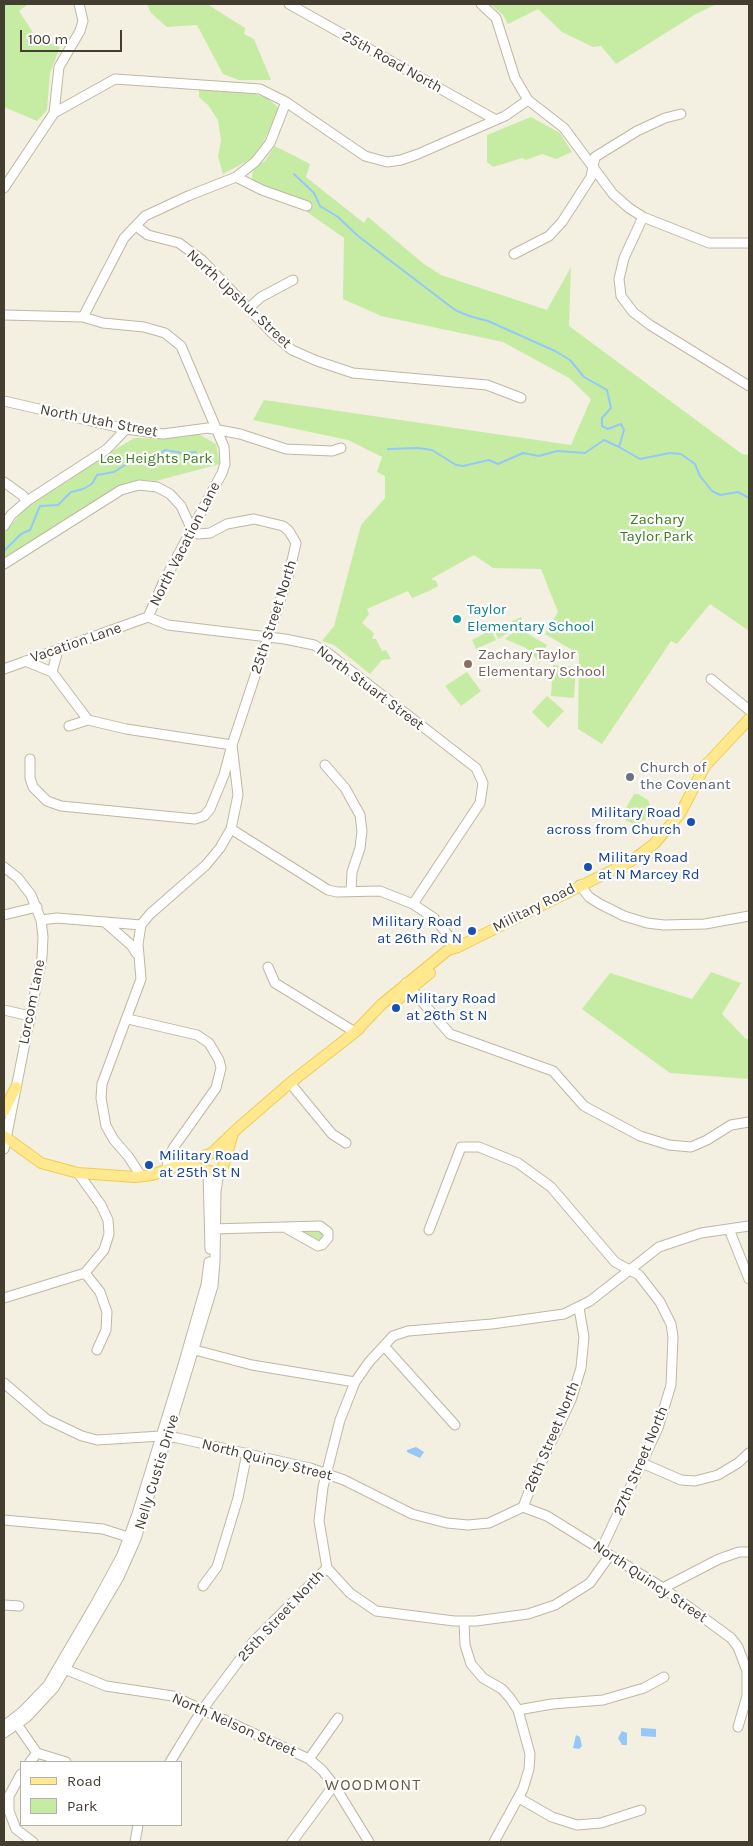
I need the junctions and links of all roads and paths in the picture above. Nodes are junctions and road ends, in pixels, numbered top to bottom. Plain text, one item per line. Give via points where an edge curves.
1 (79, 4) edge
2 (289, 4) edge
3 (481, 4) edge
4 (528, 100) junction
5 (286, 102) junction
6 (54, 113) junction
7 (681, 114) dead end
8 (496, 120) junction
9 (593, 166) junction
10 (236, 177) junction
11 (4, 188) edge
12 (307, 206) dead end
13 (643, 217) junction
14 (136, 226) junction
15 (749, 243) edge
16 (514, 254) dead end
17 (293, 280) dead end
18 (248, 309) junction
19 (4, 315) edge
20 (83, 317) junction
21 (749, 386) edge
22 (521, 398) dead end
23 (4, 401) edge
24 (126, 429) junction
25 (219, 430) junction
26 (341, 448) dead end
27 (4, 482) edge
28 (27, 501) junction
29 (4, 526) edge
30 (192, 530) junction
31 (4, 564) edge
32 (148, 617) junction
33 (267, 638) junction
34 (58, 650) junction
35 (25, 661) junction
36 (4, 669) edge
37 (52, 672) junction
38 (711, 679) dead end
39 (749, 710) edge
40 (749, 719) edge
41 (88, 720) junction
42 (69, 726) dead end
43 (232, 745) junction
44 (30, 759) dead end
45 (325, 765) dead end
46 (231, 829) junction
47 (4, 867) edge
48 (580, 885) junction
49 (351, 891) junction
50 (414, 904) junction
51 (37, 907) junction
52 (4, 916) edge
53 (749, 916) edge
54 (41, 920) junction
55 (106, 923) junction
56 (141, 925) junction
57 (458, 947) junction
58 (138, 956) junction
59 (268, 967) dead end
60 (409, 986) junction
61 (4, 1010) edge
62 (30, 1016) junction
63 (128, 1019) junction
64 (355, 1032) junction
65 (290, 1083) junction
66 (16, 1087) junction
67 (4, 1111) edge
68 (749, 1122) edge
69 (233, 1132) junction
70 (5, 1136) edge
71 (346, 1142) dead end
72 (4, 1148) edge
73 (212, 1153) junction
74 (224, 1160) junction
75 (180, 1164) junction
76 (167, 1170) junction
77 (212, 1171) junction
78 (78, 1174) junction
79 (141, 1176) junction
80 (749, 1226) edge
81 (286, 1228) dead end
82 (213, 1229) junction
83 (729, 1229) junction
84 (429, 1230) dead end
85 (631, 1270) junction
86 (85, 1273) junction
87 (749, 1279) edge
88 (6, 1296) edge
89 (579, 1308) junction
90 (384, 1346) junction
91 (191, 1349) junction
92 (97, 1350) dead end
93 (355, 1382) junction
94 (4, 1383) edge
95 (454, 1425) dead end
96 (165, 1436) junction
97 (247, 1453) junction
98 (749, 1453) edge
99 (642, 1463) junction
100 (326, 1473) junction
101 (523, 1507) junction
102 (4, 1520) edge
103 (132, 1538) junction
104 (601, 1550) junction
105 (749, 1552) edge
106 (610, 1556) junction
107 (327, 1568) junction
108 (204, 1586) dead end
109 (663, 1588) junction
110 (4, 1605) edge
111 (19, 1606) dead end
112 (464, 1621) junction
113 (62, 1668) junction
114 (664, 1676) dead end
115 (202, 1710) junction
116 (518, 1710) junction
117 (338, 1718) dead end
118 (16, 1722) junction
119 (4, 1726) edge
120 (738, 1728) dead end
121 (4, 1733) edge
122 (36, 1753) junction
123 (309, 1759) junction
124 (31, 1761) edge
125 (63, 1761) edge
126 (171, 1761) edge
127 (20, 1776) edge
128 (334, 1785) junction
129 (518, 1798) junction
130 (641, 1810) dead end
131 (138, 1826) edge
132 (33, 1842) edge
133 (135, 1842) edge
134 (292, 1842) edge
135 (369, 1842) edge
136 (494, 1842) edge

1 - 6 street via 83,22 59,67
2 - 8 street, 25th Road North
3 - 4 street via 496,18 515,78
4 - 8 street
4 - 9 street via 564,128
5 - 6 street via 253,87 124,78 107,82
5 - 8 street via 360,153 387,162 409,158
5 - 10 street via 270,144
6 - 11 street
7 - 9 street via 665,118 620,140 595,157
9 - 13 street via 613,194
9 - 16 street via 591,178 562,222 549,236
10 - 12 street
10 - 14 street via 145,216
13 - 15 street via 709,244
13 - 21 street via 624,258 619,279 622,296 633,312
14 - 18 street, North Upshur Street via 148,235 179,243 202,260
14 - 20 street via 124,238
17 - 18 street via 261,297
18 - 22 street, North Upshur Street via 292,350 317,361 353,372 487,385
19 - 20 street, North Vacation Lane
20 - 25 street, North Vacation Lane via 165,333 181,346
23 - 24 street, North Utah Street
24 - 25 street, North Utah Street via 163,434 208,428
24 - 28 street via 107,449
25 - 26 street, North Utah Street via 286,449 332,451
25 - 30 street, North Vacation Lane via 225,464
27 - 28 street
28 - 29 street
30 - 31 street via 175,498 161,488 138,485 121,490
30 - 32 street, North Vacation Lane via 162,582
30 - 33 street, 25th Street North via 204,534 227,524 254,519 276,523 289,530 296,543 295,554
32 - 33 street, North Stuart Street via 168,625
32 - 34 street, Vacation Lane
33 - 43 street, 25th Street North
33 - 50 street, North Stuart Street via 302,642 328,652 476,768 483,783 480,803
34 - 35 street, Vacation Lane
34 - 37 street
35 - 36 street, Vacation Lane
35 - 37 street
37 - 41 street
38 - 39 street
40 - 48 main road, Military Road via 705,766 680,814 654,844 632,861
41 - 42 street
41 - 43 street
43 - 44 street, 25th Street North via 224,776 210,809 204,816 194,819 61,806 47,801 33,787
43 - 46 street, 25th Street North via 238,795
45 - 49 street via 345,788 360,815 362,832
46 - 49 street via 321,886 337,892
46 - 56 street, 25th Street North via 206,865
47 - 51 street, Lorcom Lane via 26,887
48 - 53 street via 589,897 600,904 646,923 705,924
48 - 57 main road, Military Road
49 - 50 street via 380,890
50 - 57 street via 434,918
51 - 52 street
51 - 54 street, Lorcom Lane
54 - 55 street via 57,918
54 - 62 street, Lorcom Lane via 42,957
55 - 56 street
55 - 58 street via 131,945
56 - 58 street
57 - 60 main road, Military Road via 448,950
58 - 63 street via 141,979
59 - 64 street via 276,983
60 - 64 main road, Military Road
60 - 68 street via 450,1034 553,1072 584,1106 640,1136 669,1145 691,1147 731,1125
61 - 62 street
62 - 66 street, Lorcom Lane
63 - 76 street via 197,1035 209,1043 219,1060 221,1068 216,1088 174,1147
63 - 79 street via 105,1070 102,1112 110,1134
64 - 65 main road, Military Road
65 - 69 main road, Military Road
65 - 71 street via 332,1134
66 - 67 main road
66 - 70 street, Lorcom Lane
69 - 73 main road, Military Road
69 - 74 main road
70 - 72 street, Lorcom Lane
70 - 78 main road, Military Road via 41,1163
73 - 74 main road via 221,1154
73 - 75 main road, Military Road
73 - 77 main road via 208,1161
74 - 77 main road via 223,1167
75 - 76 main road, Military Road
75 - 77 main road
76 - 79 main road, Military Road
77 - 82 street, Nelly Custis Drive
78 - 79 main road, Military Road
78 - 86 street via 101,1205 108,1220 109,1234 104,1250
80 - 83 street, 25th Street North
81 - 82 street
82 - 91 street, Nelly Custis Drive via 210,1285
83 - 85 street, 25th Street North via 669,1243 642,1259
83 - 87 street
84 - 85 street, 27th Street North via 461,1147 479,1147 506,1157 537,1175 615,1262
85 - 89 street, 25th Street North
85 - 99 street, 27th Street North via 643,1278 660,1302 670,1324 674,1354 665,1409
86 - 88 street
86 - 92 street via 100,1292 107,1312 106,1330
89 - 90 street, 25th Street North via 547,1318 404,1331 393,1336
89 - 101 street, 26th Street North via 584,1337 581,1368 571,1400
90 - 93 street, 25th Street North
90 - 95 street
91 - 93 street via 252,1365
91 - 96 street, Nelly Custis Drive
93 - 100 street, 25th Street North via 340,1420
94 - 96 street, North Quincy Street via 46,1419 82,1436 97,1440
96 - 97 street, North Quincy Street
96 - 103 street, Nelly Custis Drive
97 - 100 street, North Quincy Street
97 - 108 street via 238,1498 217,1567
98 - 99 street via 718,1475 695,1481 682,1480
99 - 104 street, 27th Street North
100 - 101 street, North Quincy Street via 407,1512 447,1523 489,1523
100 - 107 street, 25th Street North via 318,1521
101 - 104 street, North Quincy Street via 554,1520
102 - 103 street via 103,1529
103 - 113 street, Nelly Custis Drive
104 - 106 street, North Quincy Street
105 - 109 street via 719,1559
106 - 109 street, North Quincy Street
106 - 112 street via 590,1583 555,1605 528,1614
107 - 112 street via 350,1594 376,1611
107 - 115 street, 25th Street North via 253,1642
109 - 120 street, North Quincy Street via 725,1632 738,1647 747,1671 748,1686
110 - 111 street
112 - 116 street via 465,1645 471,1664 483,1678 502,1689
113 - 115 street, North Nelson Street via 106,1686 173,1696
113 - 118 street, Nelly Custis Drive
114 - 116 street via 644,1688 603,1700
115 - 123 street, North Nelson Street
115 - 126 street, 25th Street North
116 - 129 street via 530,1754 529,1769
117 - 123 street
118 - 119 street, Nelly Custis Drive
118 - 121 street, Nelly Custis Drive
118 - 122 street
122 - 124 street
122 - 125 street
123 - 128 street, North Nelson Street
127 - 132 street via 9,1796 9,1811 16,1829
128 - 134 street
128 - 135 street, North Nelson Street
129 - 130 street via 552,1817 576,1824 601,1823
129 - 136 street
131 - 133 street

